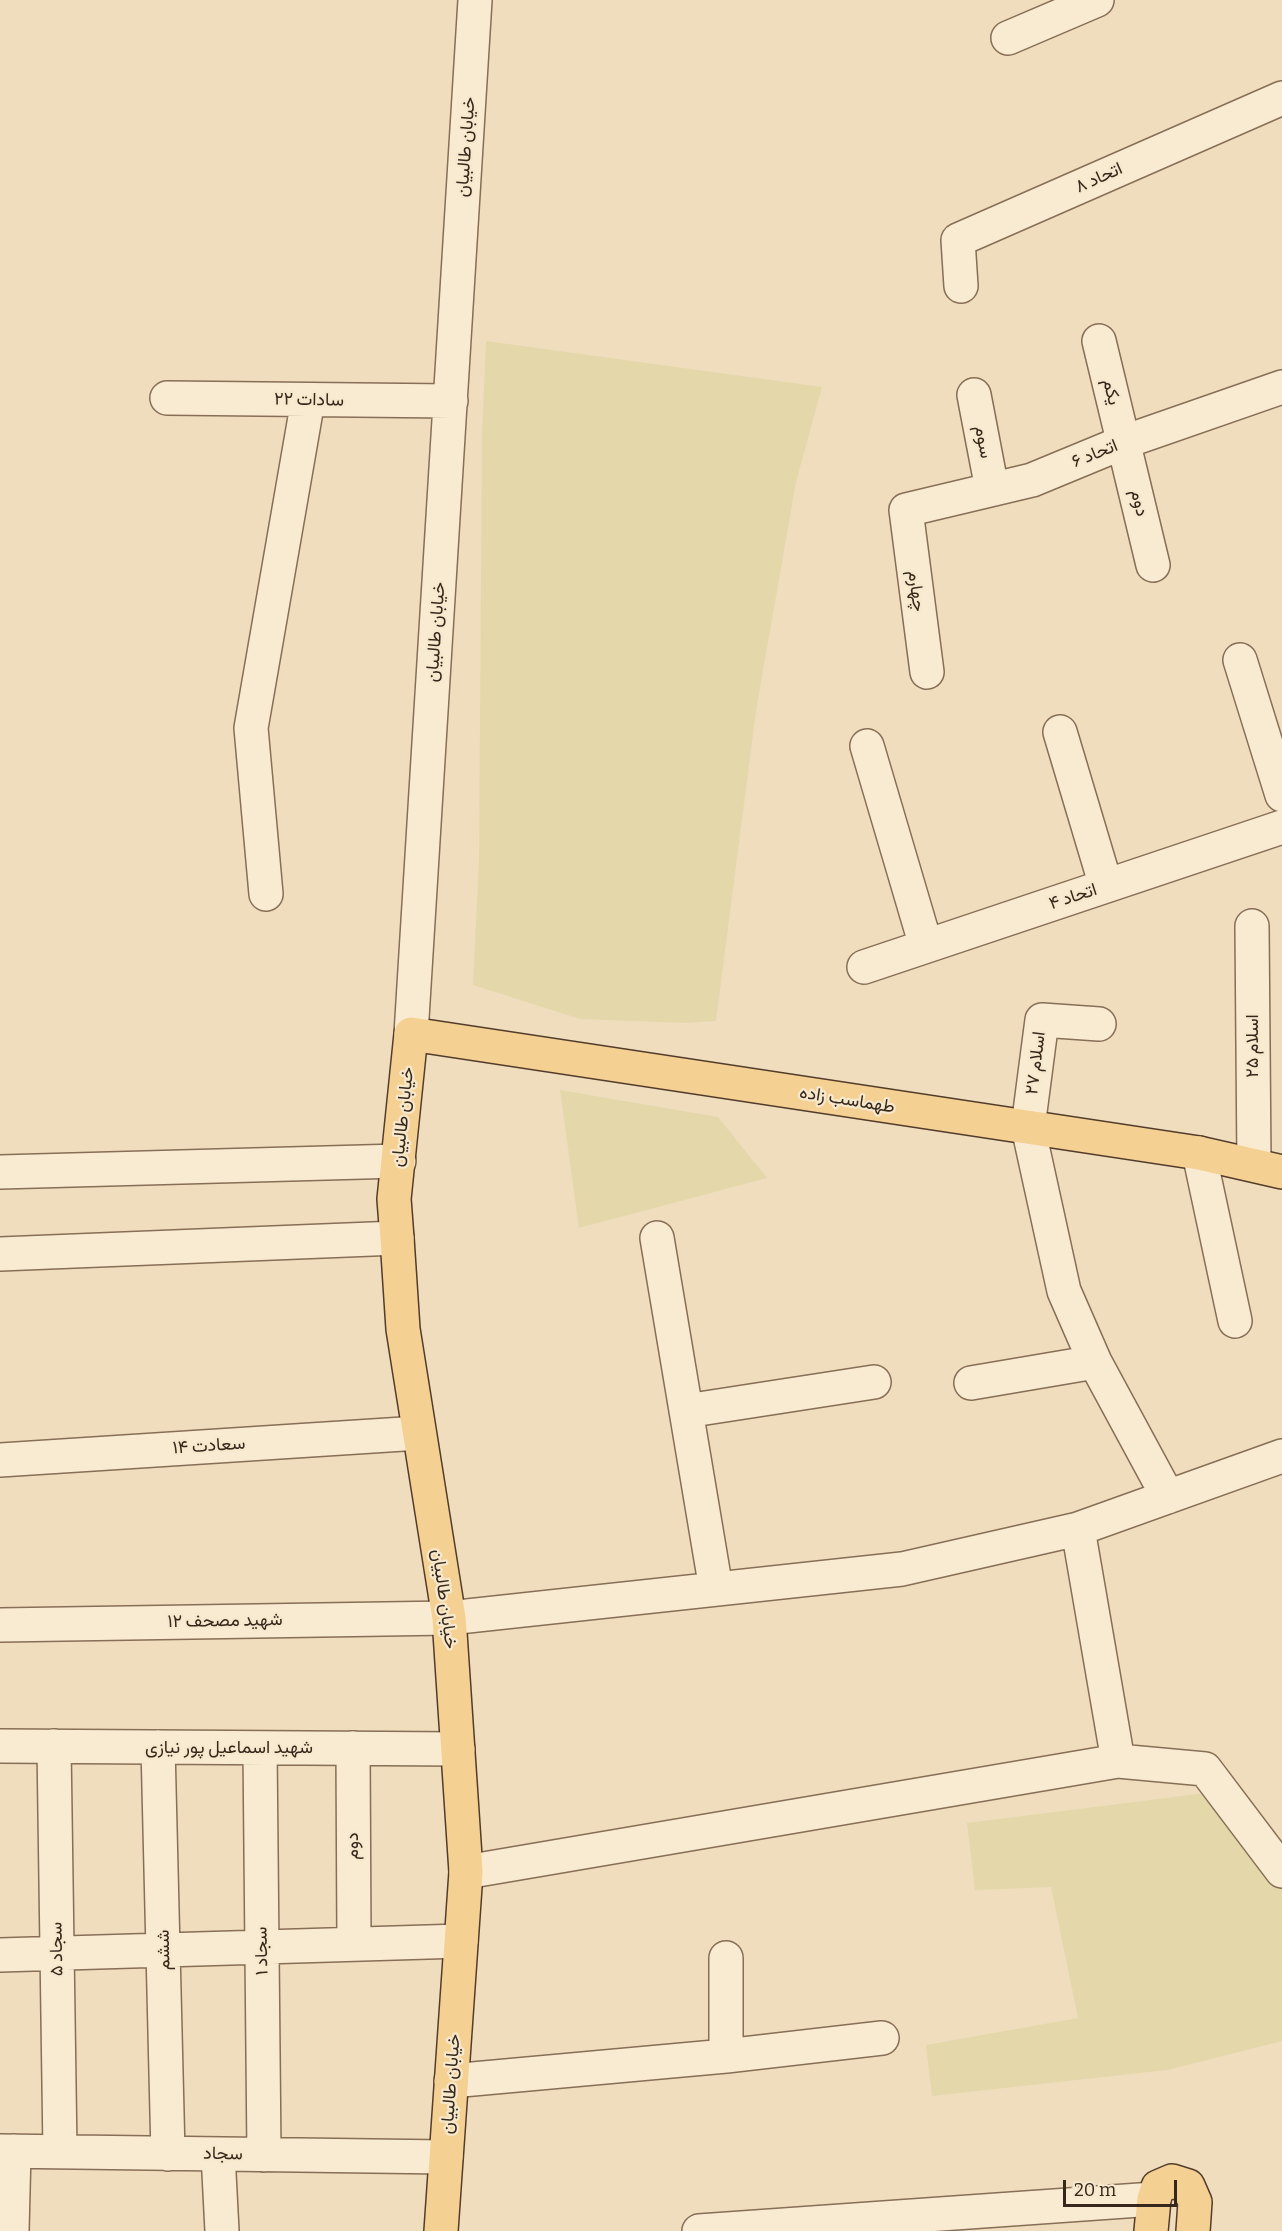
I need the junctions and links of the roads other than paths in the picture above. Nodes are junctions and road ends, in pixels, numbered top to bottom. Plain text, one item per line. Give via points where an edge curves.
1 (476, 0) edge
2 (1097, 0) edge
3 (1008, 38) dead end
4 (1282, 98) edge
5 (961, 286) dead end
6 (1099, 341) dead end
7 (1282, 387) edge
8 (974, 395) dead end
9 (167, 398) dead end
10 (308, 400) junction
11 (451, 401) junction
12 (1124, 442) junction
13 (992, 489) junction
14 (906, 510) joint
15 (1153, 565) dead end
16 (1240, 660) dead end
17 (927, 672) dead end
18 (1060, 732) dead end
19 (867, 746) dead end
20 (1282, 795) edge
21 (1282, 827) edge
22 (1106, 886) junction
23 (266, 894) dead end
24 (1252, 926) dead end
25 (926, 946) junction
26 (864, 967) dead end
27 (1099, 1024) dead end
28 (411, 1034) junction
29 (1028, 1127) junction
30 (1199, 1153) junction
31 (399, 1161) junction
32 (1268, 1168) edge
33 (0, 1172) edge
34 (397, 1238) junction
35 (657, 1238) dead end
36 (0, 1254) edge
37 (1235, 1321) dead end
38 (1095, 1362) junction
39 (874, 1382) dead end
40 (971, 1383) dead end
41 (686, 1411) junction
42 (419, 1433) junction
43 (1282, 1456) edge
44 (0, 1460) edge
45 (1168, 1497) junction
46 (1078, 1529) junction
47 (716, 1589) junction
48 (449, 1618) junction
49 (0, 1624) edge
50 (0, 1746) edge
51 (54, 1746) junction
52 (158, 1747) junction
53 (260, 1748) junction
54 (353, 1748) junction
55 (458, 1749) junction
56 (1118, 1761) junction
57 (1282, 1871) edge
58 (466, 1872) junction
59 (461, 1941) junction
60 (354, 1944) junction
61 (262, 1947) junction
62 (164, 1950) junction
63 (57, 1953) junction
64 (0, 1955) edge
65 (726, 1958) dead end
66 (882, 2038) dead end
67 (726, 2056) junction
68 (451, 2080) junction
69 (7, 2151) edge
70 (60, 2152) junction
71 (168, 2154) junction
72 (218, 2154) junction
73 (264, 2155) junction
74 (446, 2157) junction
75 (1152, 2215) edge
76 (1194, 2216) edge
77 (12, 2231) edge
78 (222, 2231) edge
79 (441, 2231) edge
80 (699, 2231) edge

1 - 11 street, خیابان طالبیان
2 - 3 street
4 - 5 street, اتحاد ۸ via 958,240
6 - 12 street, یکم
7 - 12 street, اتحاد ۶
8 - 13 street, سوم
9 - 10 street, سادات ۲۲
10 - 11 street, سادات ۲۲
10 - 23 street via 251,728
11 - 28 street, خیابان طالبیان
12 - 13 street, اتحاد ۶ via 1032,480
12 - 15 street, دوم
13 - 14 street, اتحاد ۶
14 - 17 street, چهارم
16 - 20 street
18 - 22 street
19 - 25 street
21 - 22 street, اتحاد ۴
22 - 25 street, اتحاد ۴
24 - 32 street, اسلام ۲۵
25 - 26 street, اتحاد ۴
27 - 29 street, اسلام ۲۷ via 1042,1020
28 - 29 main road, طهماسب زاده
28 - 31 main road, خیابان طالبیان
29 - 30 main road, طهماسب زاده
29 - 38 street via 1064,1292
30 - 32 main road, طهماسب زاده
30 - 37 street
31 - 33 street
31 - 34 main road, خیابان طالبیان via 394,1199
34 - 36 street
34 - 42 main road, خیابان طالبیان via 403,1329
35 - 41 street
38 - 40 street
38 - 45 street
39 - 41 street
41 - 47 street
42 - 44 street, سعادت ۱۴
42 - 48 main road, خیابان طالبیان
43 - 45 street, شهید مصحف ۱۲
45 - 46 street, شهید مصحف ۱۲
46 - 47 street, شهید مصحف ۱۲ via 902,1569
46 - 56 street
47 - 48 street, شهید مصحف ۱۲
48 - 49 street, شهید مصحف ۱۲
48 - 55 main road, خیابان طالبیان
50 - 51 street, شهید اسماعیل پور نیازی
51 - 52 street, شهید اسماعیل پور نیازی
51 - 63 street, سجاد ۵
52 - 53 street, شهید اسماعیل پور نیازی
52 - 62 street, ششم
53 - 54 street, شهید اسماعیل پور نیازی
53 - 61 street, سجاد ۱
54 - 55 street, شهید اسماعیل پور نیازی
54 - 60 street, دوم
55 - 58 main road, خیابان طالبیان
56 - 57 street via 1205,1769
56 - 58 street
58 - 59 main road, خیابان طالبیان
59 - 60 street
59 - 68 main road, خیابان طالبیان
60 - 61 street
61 - 62 street
61 - 73 street, سجاد ۱
62 - 63 street
62 - 71 street, ششم
63 - 64 street
63 - 70 street, سجاد ۵
65 - 67 street
66 - 67 street
67 - 68 street
68 - 74 main road, خیابان طالبیان
69 - 70 street, سجاد
69 - 77 street
70 - 71 street, سجاد
71 - 72 street, سجاد
72 - 73 street, سجاد
72 - 78 street
73 - 74 street, سجاد
74 - 79 main road, خیابان طالبیان
75 - 76 main road via 1158,2187 1172,2181 1188,2186
75 - 80 street

